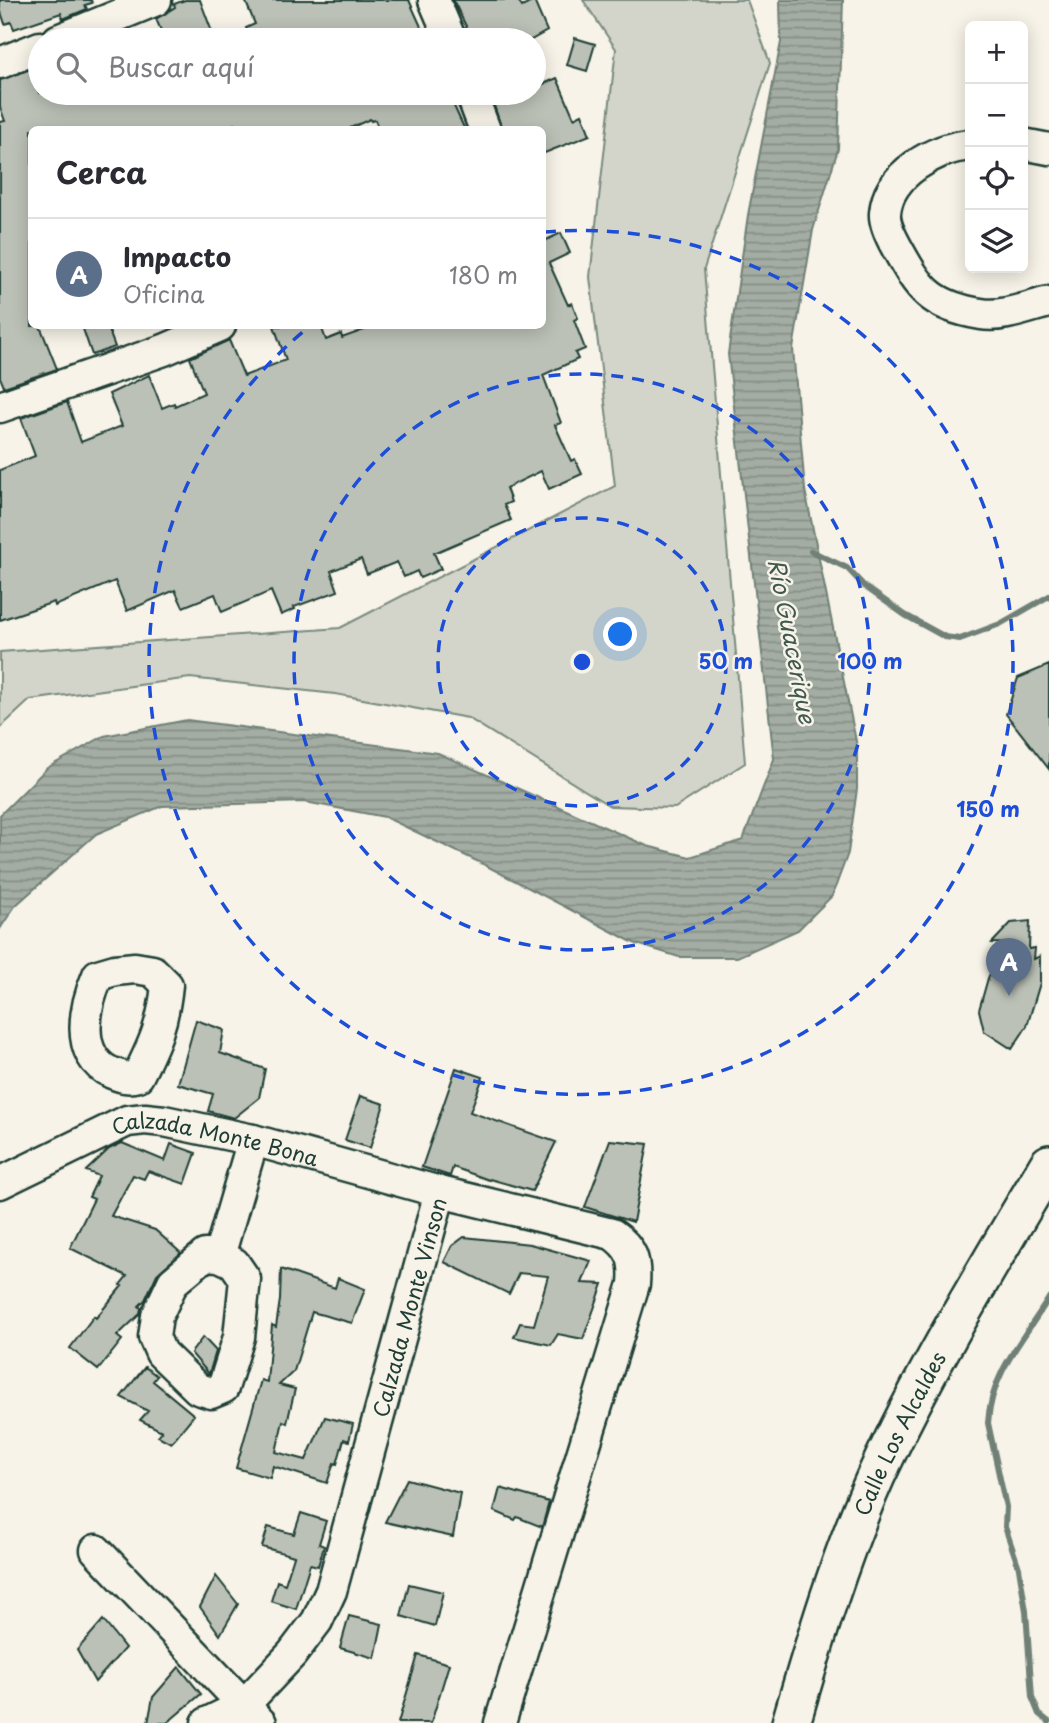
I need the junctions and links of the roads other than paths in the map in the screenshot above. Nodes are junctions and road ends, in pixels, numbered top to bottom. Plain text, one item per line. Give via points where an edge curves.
1 (156, 0) edge
2 (435, 0) edge
3 (105, 10) edge
4 (77, 28) edge
5 (446, 28) edge
6 (28, 52) edge
7 (0, 63) edge
8 (476, 105) edge
9 (483, 126) edge
10 (965, 145) edge
11 (1028, 145) edge
12 (1049, 149) edge
13 (1049, 302) edge
14 (213, 329) edge
15 (0, 407) edge
16 (127, 1079) dead end
17 (127, 1121) junction
18 (253, 1140) junction
19 (1049, 1164) edge
20 (0, 1183) edge
21 (440, 1192) junction
22 (219, 1256) dead end
23 (96, 1550) dead end
24 (252, 1714) edge
25 (207, 1723) edge
26 (500, 1723) edge
27 (791, 1723) edge

1 - 3 street
2 - 5 street
3 - 4 street
6 - 7 street
8 - 9 street
10 - 13 street via 923,161 898,181 884,217 894,243 919,285 940,302 983,315
11 - 12 street
14 - 15 street
16 - 17 street
17 - 18 street, Calzada Monte Bona via 164,1121
17 - 20 street, Calzada Monte Bona
18 - 21 street, Calzada Monte Bona
18 - 22 street
19 - 27 main road, Calle Los Alcaldes via 936,1357 876,1478 825,1607
21 - 24 street, Calzada Monte Vinson via 331,1591 317,1621
21 - 26 street, Calzada Monte Vinson via 612,1234 632,1253 635,1268 634,1284
23 - 24 street
24 - 25 street

